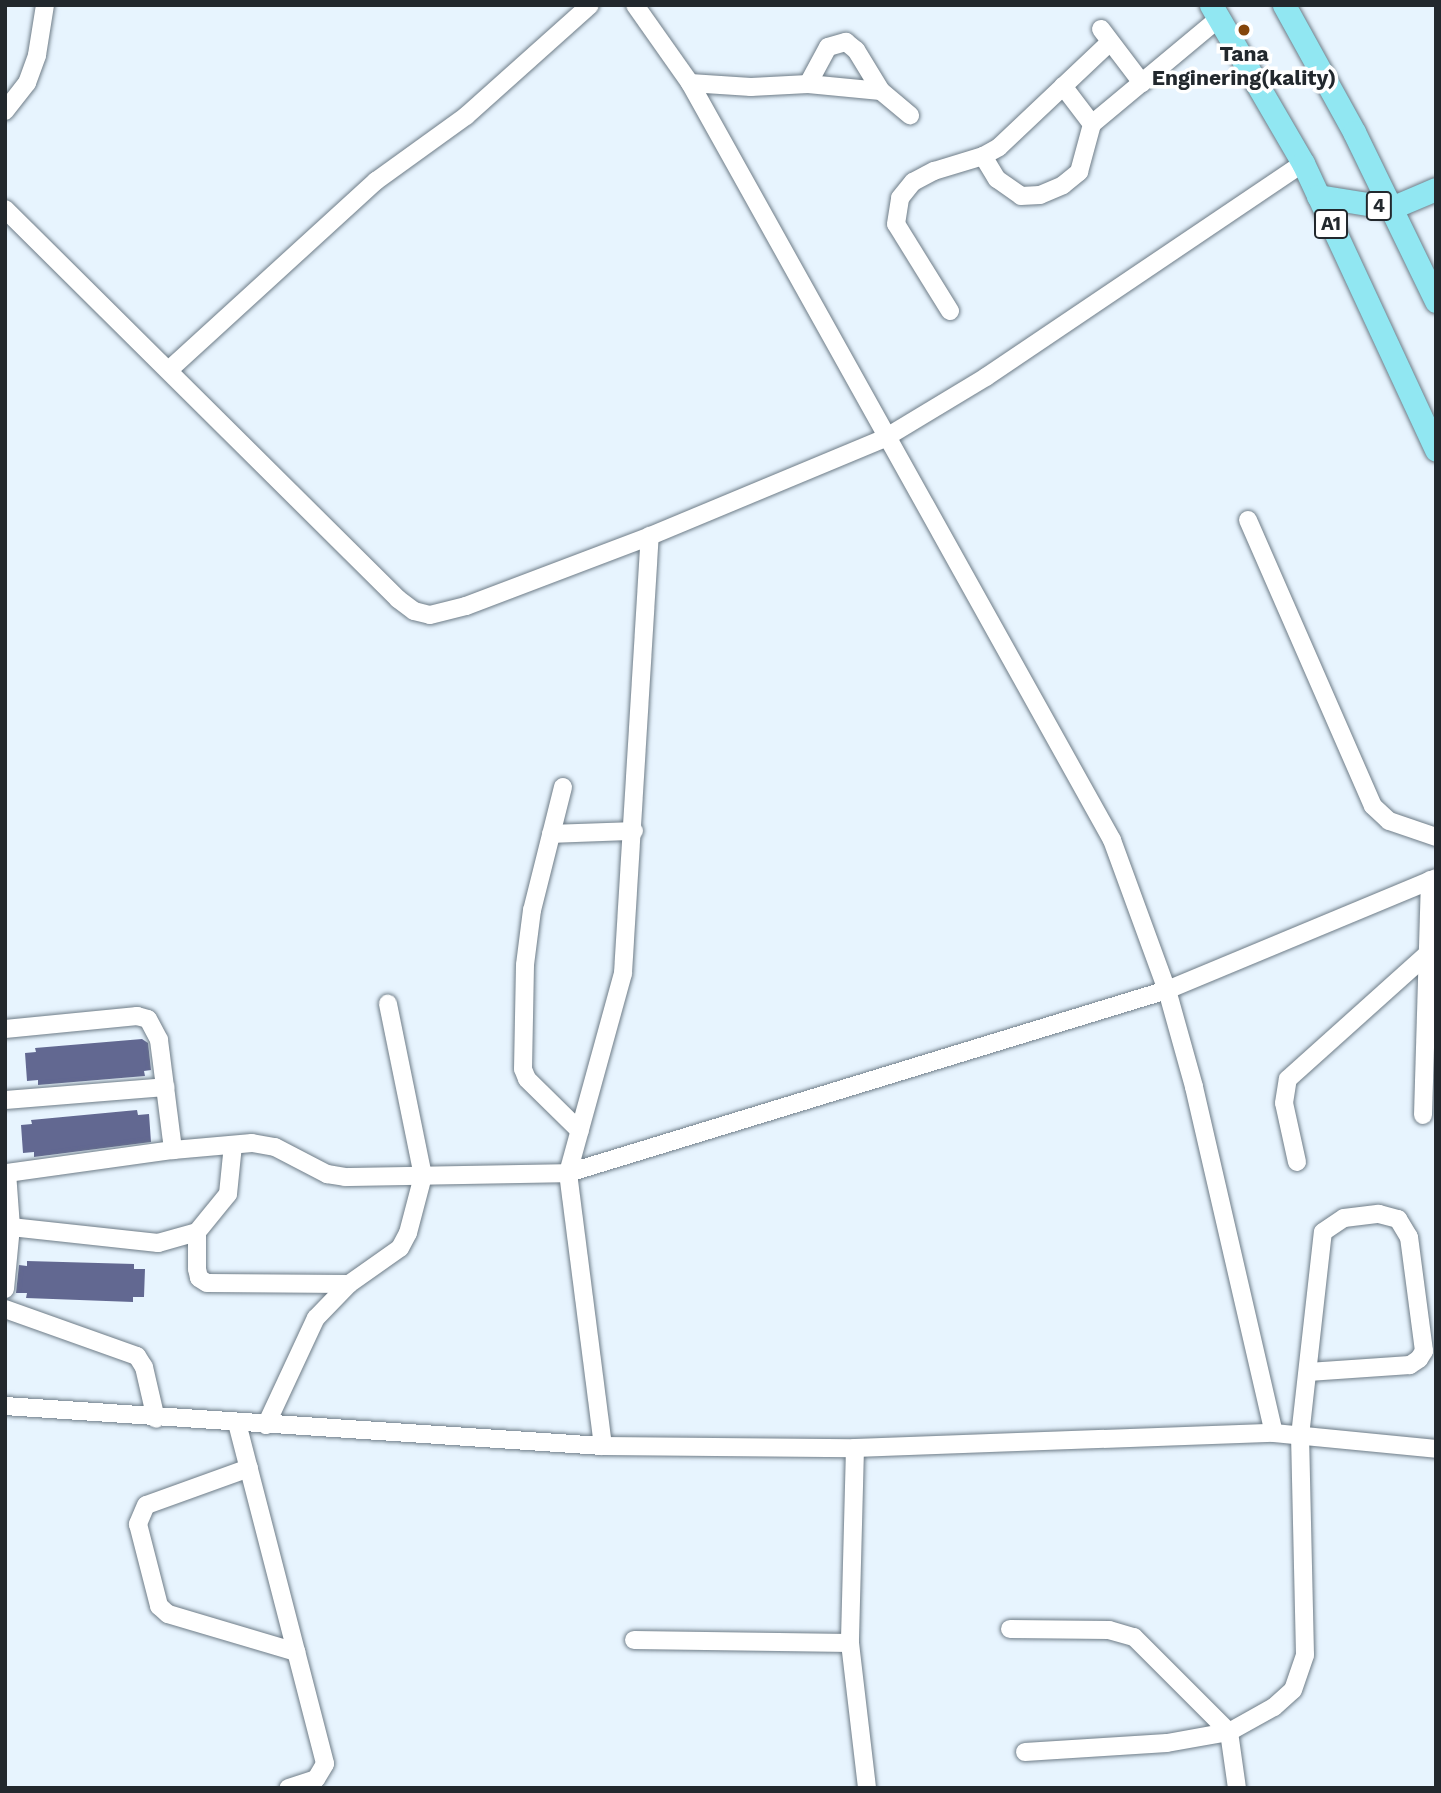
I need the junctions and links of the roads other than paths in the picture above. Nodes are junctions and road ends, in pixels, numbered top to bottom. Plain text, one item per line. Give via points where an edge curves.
1 (44, 5) edge
2 (590, 5) edge
3 (635, 5) edge
4 (1284, 5) edge
5 (1215, 11) edge
6 (690, 83) junction
7 (1142, 83) junction
8 (808, 84) junction
9 (1063, 86) junction
10 (881, 91) junction
11 (5, 111) edge
12 (910, 115) dead end
13 (1092, 124) junction
14 (983, 156) junction
15 (1303, 163) junction
16 (1436, 189) edge
17 (1318, 196) junction
18 (1391, 208) junction
19 (5, 209) edge
20 (1436, 301) edge
21 (950, 312) dead end
22 (170, 369) junction
23 (885, 438) junction
24 (1436, 450) edge
25 (1248, 520) dead end
26 (650, 536) junction
27 (563, 788) dead end
28 (634, 831) junction
29 (551, 834) junction
30 (1436, 837) edge
31 (1433, 879) edge
32 (1426, 955) junction
33 (1167, 990) junction
34 (388, 1004) dead end
35 (5, 1029) edge
36 (165, 1087) junction
37 (5, 1100) edge
38 (1423, 1115) dead end
39 (580, 1131) junction
40 (233, 1145) junction
41 (173, 1150) junction
42 (1297, 1162) dead end
43 (6, 1168) edge
44 (568, 1174) junction
45 (423, 1176) junction
46 (8, 1227) edge
47 (197, 1232) junction
48 (349, 1284) junction
49 (5, 1289) edge
50 (5, 1309) edge
51 (1308, 1372) junction
52 (5, 1406) edge
53 (156, 1419) junction
54 (237, 1423) junction
55 (266, 1425) junction
56 (1273, 1433) junction
57 (1300, 1436) junction
58 (603, 1446) junction
59 (855, 1447) junction
60 (1436, 1449) edge
61 (249, 1468) junction
62 (1010, 1629) dead end
63 (634, 1640) dead end
64 (850, 1643) junction
65 (296, 1652) junction
66 (1229, 1732) junction
67 (1025, 1752) dead end
68 (288, 1788) edge
69 (867, 1788) edge
70 (1237, 1788) edge

1 - 11 street via 37,55 27,83
2 - 22 street via 466,116 376,181
3 - 6 street
4 - 18 main road
5 - 7 street
5 - 15 main road, A1
6 - 8 street via 751,88
6 - 23 street
7 - 9 street via 1105,36
7 - 13 street
8 - 10 street
8 - 10 street via 828,47 846,42
9 - 13 street
9 - 14 street
10 - 12 street
13 - 14 street via 1079,173 1040,195 1021,196 1010,191
14 - 21 street via 913,182 895,211 896,224
15 - 17 main road, A1
15 - 23 street via 986,377
16 - 18 main road, 4
17 - 18 main road, 4
17 - 24 main road, A1
18 - 20 main road
19 - 22 street
22 - 26 street via 414,611 446,613
23 - 26 street
23 - 33 street via 1098,810
25 - 30 street via 1373,806 1388,821
26 - 28 street
27 - 29 street
28 - 29 street
28 - 39 street via 623,973
29 - 39 street via 532,910 525,965 523,1069 527,1079
31 - 32 street
31 - 33 street
32 - 38 street
32 - 42 street via 1289,1079 1284,1103
33 - 44 street
33 - 56 street via 1194,1087
34 - 45 street
35 - 36 street via 137,1016 148,1019 159,1040
36 - 37 street
36 - 41 street
39 - 44 street
40 - 41 street
40 - 45 street via 275,1147 327,1174 345,1177
40 - 47 street via 228,1194
41 - 43 street
43 - 46 street
44 - 45 street
44 - 58 street
45 - 48 street via 400,1248
46 - 47 street via 158,1243
46 - 49 street
47 - 48 street via 197,1269 199,1278 207,1283
48 - 55 street via 316,1318
50 - 53 street via 136,1356 144,1367
51 - 51 street via 1410,1365 1424,1351 1409,1237 1398,1219 1379,1214 1344,1218 1323,1232
51 - 57 street
52 - 53 street
53 - 54 street
54 - 55 street
54 - 61 street
55 - 58 street
56 - 57 street
56 - 59 street
57 - 60 street
57 - 66 street via 1305,1655 1301,1675 1293,1690 1274,1707
58 - 59 street
59 - 64 street
61 - 65 street
61 - 65 street via 146,1505 138,1524 159,1606 168,1614
62 - 66 street via 1109,1630 1135,1637
63 - 64 street
64 - 69 street
65 - 68 street via 325,1765 316,1779
66 - 67 street via 1167,1743
66 - 70 street

